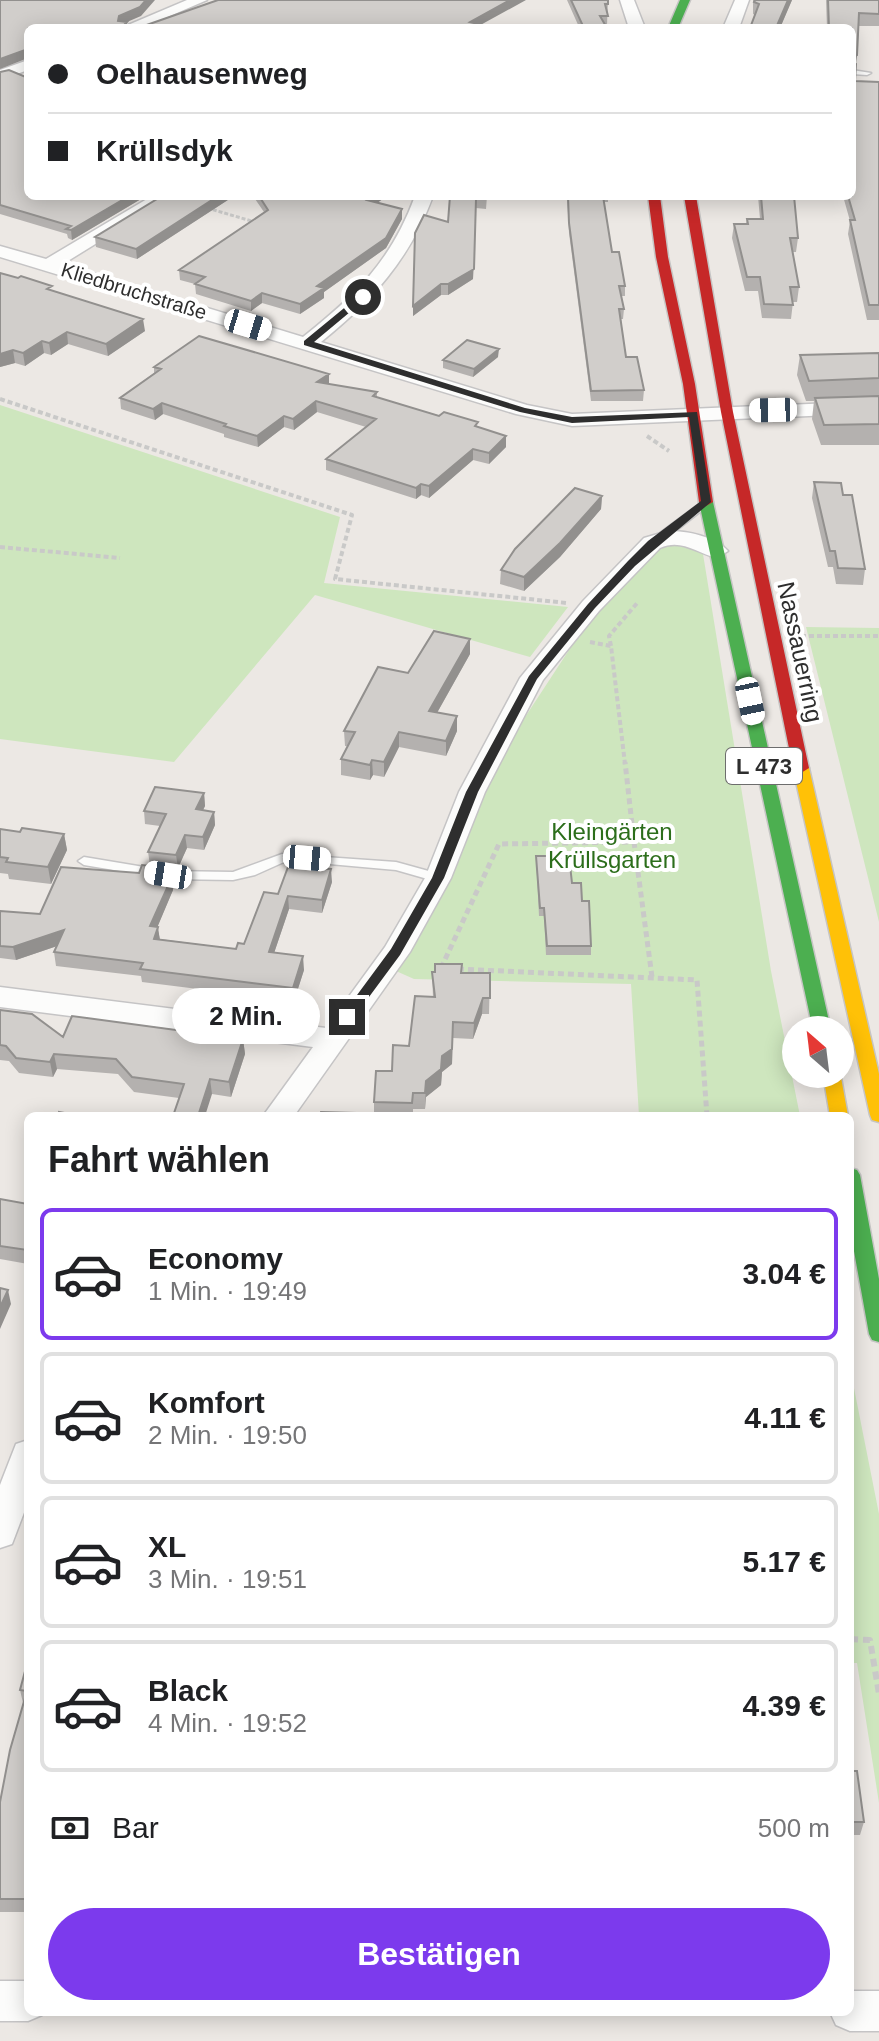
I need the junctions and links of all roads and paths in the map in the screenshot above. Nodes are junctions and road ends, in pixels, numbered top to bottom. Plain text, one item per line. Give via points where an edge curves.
1 (200, 0) edge
2 (627, 0) edge
3 (685, 0) edge
4 (742, 0) edge
5 (139, 24) edge
6 (636, 24) edge
7 (675, 24) edge
8 (733, 24) edge
9 (856, 72) edge
10 (867, 73) dead end
11 (157, 200) edge
12 (178, 200) edge
13 (422, 200) edge
14 (654, 200) edge
15 (691, 200) edge
16 (264, 224) edge
17 (0, 251) edge
18 (49, 265) junction
19 (308, 343) junction
20 (0, 399) edge
21 (879, 407) edge
22 (727, 412) junction
23 (694, 414) junction
24 (706, 502) junction
25 (660, 538) junction
26 (0, 547) edge
27 (717, 551) junction
28 (120, 558) dead end
29 (638, 602) dead end
30 (591, 606) junction
31 (568, 635) junction
32 (796, 636) dead end
33 (879, 636) edge
34 (611, 646) junction
35 (634, 842) junction
36 (84, 861) dead end
37 (438, 878) junction
38 (652, 977) junction
39 (0, 997) edge
40 (819, 1016) edge
41 (331, 1039) junction
42 (834, 1088) edge
43 (281, 1112) edge
44 (707, 1112) edge
45 (838, 1112) edge
46 (879, 1115) edge
47 (854, 1197) edge
48 (879, 1334) edge
49 (24, 1465) edge
50 (0, 1533) edge
51 (854, 1639) edge
52 (879, 1694) edge
53 (0, 2001) edge
54 (24, 2001) edge
55 (854, 2011) edge
56 (879, 2011) edge

1 - 5 street
2 - 6 street
3 - 7 main road
4 - 8 street
9 - 10 lane
11 - 18 street
12 - 16 path
13 - 19 street via 393,263 376,286
14 - 23 main road, L 473
15 - 22 main road, Nassauerring / L 473
17 - 18 street, Kliedbruchstraße
18 - 19 street, Kliedbruchstraße
19 - 23 street, Kliedbruchstraße via 523,410 572,420
20 - 30 path via 352,515 335,579
21 - 22 street, Kliedbruchstraße
22 - 23 street, Kliedbruchstraße
22 - 46 main road, Nassauerring / L 473
23 - 24 main road, L 473
24 - 25 lane
24 - 27 main road, L 473
25 - 27 street via 675,537
25 - 30 street
26 - 28 path
27 - 40 main road, L 473
29 - 34 path via 609,636
30 - 31 street
31 - 34 path
31 - 37 street via 532,678 500,735
32 - 33 path
34 - 35 path
35 - 38 path
35 - 38 path via 499,844 440,969
36 - 37 lane via 168,875 233,876 282,858 307,858 396,866
37 - 41 street via 396,952
38 - 44 path via 697,980
39 - 41 street
41 - 43 street
42 - 45 main road
47 - 48 main road
49 - 50 street
51 - 52 path via 870,1640
53 - 54 street
55 - 56 street

